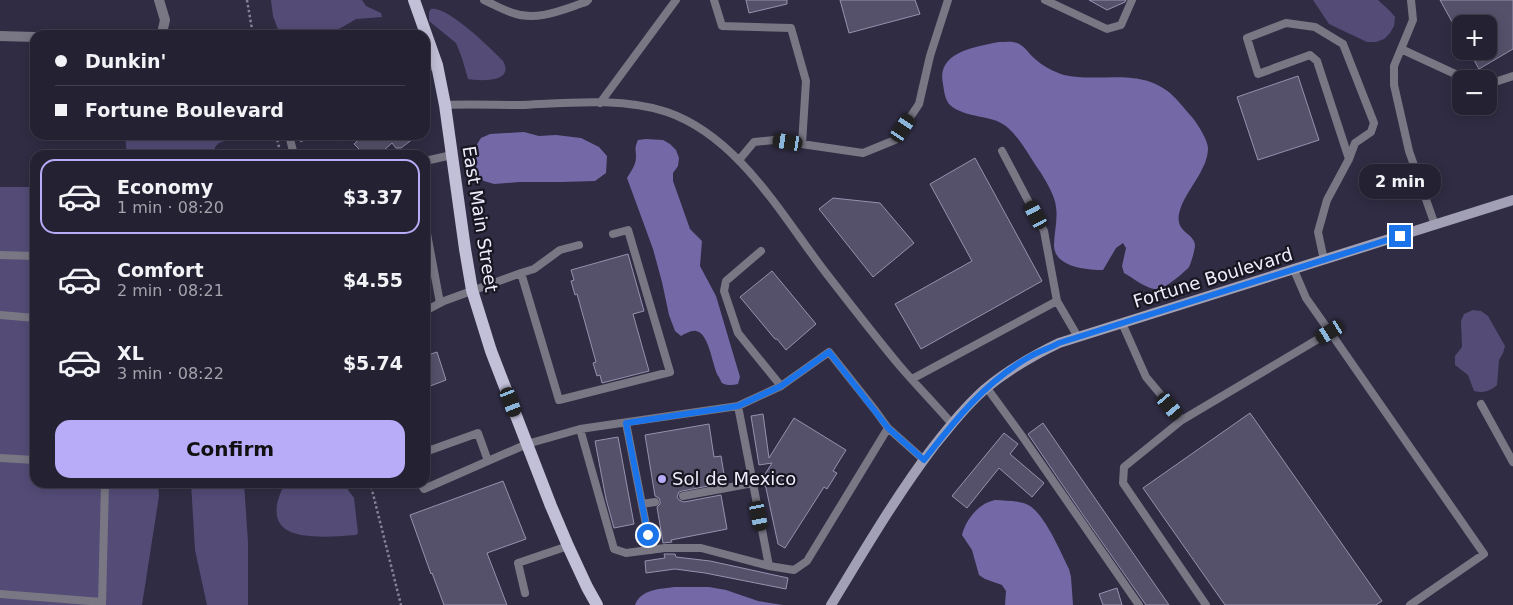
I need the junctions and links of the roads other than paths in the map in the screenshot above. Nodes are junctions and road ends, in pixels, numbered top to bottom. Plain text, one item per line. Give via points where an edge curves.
1 (159, 0) edge
2 (414, 0) edge
3 (484, 0) edge
4 (588, 0) edge
5 (676, 0) edge
6 (714, 0) edge
7 (948, 0) edge
8 (1045, 0) edge
9 (1132, 0) edge
10 (1411, 0) edge
11 (162, 30) edge
12 (422, 30) edge
13 (0, 36) edge
14 (30, 37) edge
15 (1401, 49) junction
16 (431, 67) edge
17 (1452, 73) edge
18 (1513, 76) edge
19 (1497, 82) edge
20 (600, 103) junction
21 (445, 105) junction
22 (802, 144) junction
23 (1002, 151) dead end
24 (452, 155) junction
25 (1349, 159) junction
26 (430, 160) edge
27 (739, 160) junction
28 (1513, 200) edge
29 (1435, 225) junction
30 (613, 234) dead end
31 (579, 244) dead end
32 (430, 250) edge
33 (761, 250) dead end
34 (0, 255) edge
35 (30, 256) edge
36 (1324, 260) junction
37 (1294, 270) junction
38 (521, 273) junction
39 (472, 290) junction
40 (1057, 301) junction
41 (440, 303) junction
42 (430, 308) edge
43 (0, 315) edge
44 (30, 318) edge
45 (1122, 323) junction
46 (1330, 332) junction
47 (1078, 337) junction
48 (912, 380) junction
49 (781, 386) junction
50 (986, 388) junction
51 (1481, 404) dead end
52 (738, 406) junction
53 (1182, 420) junction
54 (626, 423) junction
55 (952, 424) junction
56 (888, 428) junction
57 (580, 429) junction
58 (527, 444) junction
59 (430, 450) edge
60 (0, 458) edge
61 (30, 460) edge
62 (924, 460) junction
63 (488, 461) junction
64 (1513, 462) edge
65 (753, 483) junction
66 (430, 486) edge
67 (105, 488) edge
68 (683, 496) dead end
69 (655, 502) dead end
70 (642, 504) junction
71 (568, 546) junction
72 (651, 550) junction
73 (768, 566) junction
74 (525, 593) dead end
75 (0, 594) edge
76 (102, 603) edge
77 (597, 605) edge
78 (830, 605) edge
79 (1138, 605) edge
80 (1206, 605) edge
81 (1410, 605) edge

1 - 11 street via 164,20
2 - 12 main road, East Main Street
3 - 4 lane via 512,13 532,16
5 - 20 lane
6 - 22 lane via 722,26 791,28 806,81
7 - 22 lane via 919,104 895,140 863,154
8 - 9 lane via 1107,29 1121,25
10 - 15 lane via 1414,20
13 - 14 street
15 - 17 lane
15 - 29 lane via 1394,66 1394,84 1409,151
16 - 21 main road, East Main Street
18 - 19 lane
20 - 21 lane
20 - 27 lane via 667,112 709,135
21 - 24 main road, East Main Street
22 - 27 lane via 774,140 754,142
23 - 40 lane via 1044,231
24 - 26 lane
24 - 39 main road, East Main Street
25 - 25 lane via 1355,143 1371,132 1374,123 1343,44 1315,27 1286,23 1247,38 1258,74 1310,55 1317,61
25 - 36 lane via 1327,200 1318,232
27 - 48 lane
28 - 29 main road, Fortune Boulevard
29 - 36 main road, Fortune Boulevard
30 - 38 lane via 628,230 670,372 559,400
31 - 38 lane via 560,250 534,269
32 - 41 lane
33 - 49 lane via 726,281 724,291 738,333
34 - 35 lane
36 - 37 main road, Fortune Boulevard
37 - 45 main road, Fortune Boulevard
37 - 46 lane via 1306,298
38 - 39 lane
39 - 41 lane
39 - 58 main road, East Main Street
40 - 47 lane
40 - 48 lane
41 - 42 lane
43 - 44 lane
45 - 47 main road, Fortune Boulevard
45 - 53 lane via 1146,377
46 - 53 lane
46 - 81 lane via 1484,554
47 - 50 main road, Fortune Boulevard via 1031,356
48 - 55 lane
49 - 52 lane
49 - 56 lane via 829,352
50 - 55 main road, Fortune Boulevard
50 - 79 lane
51 - 64 lane
52 - 54 lane
52 - 65 lane
53 - 80 lane via 1124,467 1123,483
54 - 57 lane
54 - 70 lane
55 - 62 main road, Fortune Boulevard
56 - 62 lane
56 - 73 lane via 807,561 794,570
57 - 58 lane
57 - 72 lane via 614,550 626,553
58 - 63 lane
58 - 71 main road, East Main Street
59 - 63 lane via 478,433
60 - 61 lane
62 - 78 main road, Fortune Boulevard
63 - 66 lane
65 - 68 lane
65 - 73 lane
67 - 76 lane
69 - 70 lane
70 - 72 lane
71 - 74 lane via 518,563
71 - 77 main road, East Main Street
72 - 73 lane via 701,548
75 - 76 lane

